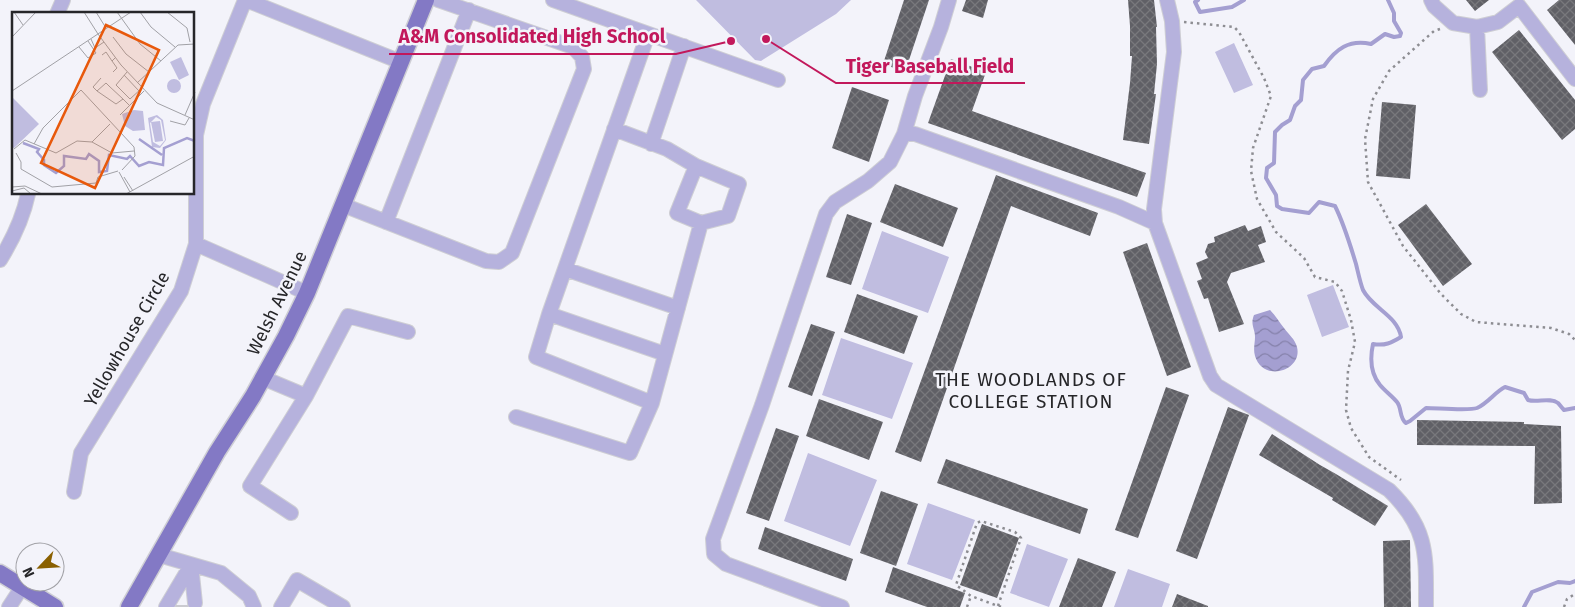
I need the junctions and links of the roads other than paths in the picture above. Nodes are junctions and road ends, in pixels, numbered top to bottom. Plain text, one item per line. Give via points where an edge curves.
1 (63, 0) edge
2 (246, 0) edge
3 (426, 0) edge
4 (438, 0) edge
5 (553, 0) edge
6 (949, 0) edge
7 (1167, 0) edge
8 (1431, 0) edge
9 (469, 10) junction
10 (58, 12) edge
11 (1477, 27) junction
12 (648, 34) junction
13 (684, 46) junction
14 (401, 62) junction
15 (1575, 79) edge
16 (778, 80) dead end
17 (1480, 90) dead end
18 (614, 129) junction
19 (904, 134) junction
20 (650, 144) junction
21 (696, 166) junction
22 (28, 195) edge
23 (343, 205) junction
24 (386, 222) junction
25 (701, 223) junction
26 (1154, 223) junction
27 (196, 244) junction
28 (0, 260) edge
29 (565, 270) junction
30 (307, 293) junction
31 (678, 308) junction
32 (550, 314) junction
33 (408, 332) dead end
34 (665, 354) junction
35 (262, 378) junction
36 (306, 396) junction
37 (652, 403) junction
38 (516, 417) dead end
39 (74, 492) dead end
40 (291, 513) dead end
41 (159, 555) junction
42 (191, 565) junction
43 (0, 573) edge
44 (15, 582) edge
45 (177, 589) junction
46 (18, 592) edge
47 (31, 592) edge
48 (195, 603) dead end
49 (181, 606) dead end
50 (9, 607) edge
51 (55, 607) edge
52 (129, 607) edge
53 (166, 607) edge
54 (254, 607) edge
55 (280, 607) edge
56 (343, 607) edge
57 (842, 607) edge
58 (1426, 607) edge

1 - 10 street
2 - 14 street
2 - 27 street, Yellowhouse Circle via 203,104 196,135
3 - 14 main road, Welsh Avenue
4 - 9 street
5 - 12 street
6 - 19 street
7 - 26 street via 1174,52
8 - 11 street via 1453,23
9 - 24 street
9 - 24 street via 573,47 582,58 584,69 520,235 512,253 499,262 486,261
11 - 15 street via 1498,22 1519,6
11 - 17 street
12 - 13 street
12 - 18 street
13 - 16 street
13 - 20 street
14 - 23 main road, Welsh Avenue
18 - 20 street
18 - 29 street
19 - 26 street via 915,134 1119,207
19 - 57 street via 890,162 835,202 826,214 713,538 714,554 726,564
20 - 21 street
21 - 25 street via 677,213
21 - 25 street via 739,184 728,216
22 - 28 street via 25,210
23 - 24 street
23 - 30 main road, Welsh Avenue
25 - 31 street
26 - 58 street via 1216,385 1390,490 1404,504 1414,518 1424,546
27 - 30 street
27 - 39 street, Yellowhouse Circle via 181,291 81,453
29 - 31 street
29 - 32 street
30 - 35 main road, Welsh Avenue
31 - 34 street
32 - 34 street
32 - 37 street via 536,357
33 - 36 street via 348,316
34 - 37 street
35 - 36 street
35 - 41 main road, Welsh Avenue
36 - 40 street via 250,486
37 - 38 street via 630,454
41 - 42 street
41 - 52 main road, Welsh Avenue
42 - 45 street
42 - 48 street
42 - 54 street via 221,573 250,596
43 - 44 main road
45 - 49 street
45 - 53 street
46 - 50 street
47 - 51 main road
55 - 56 street via 297,580

